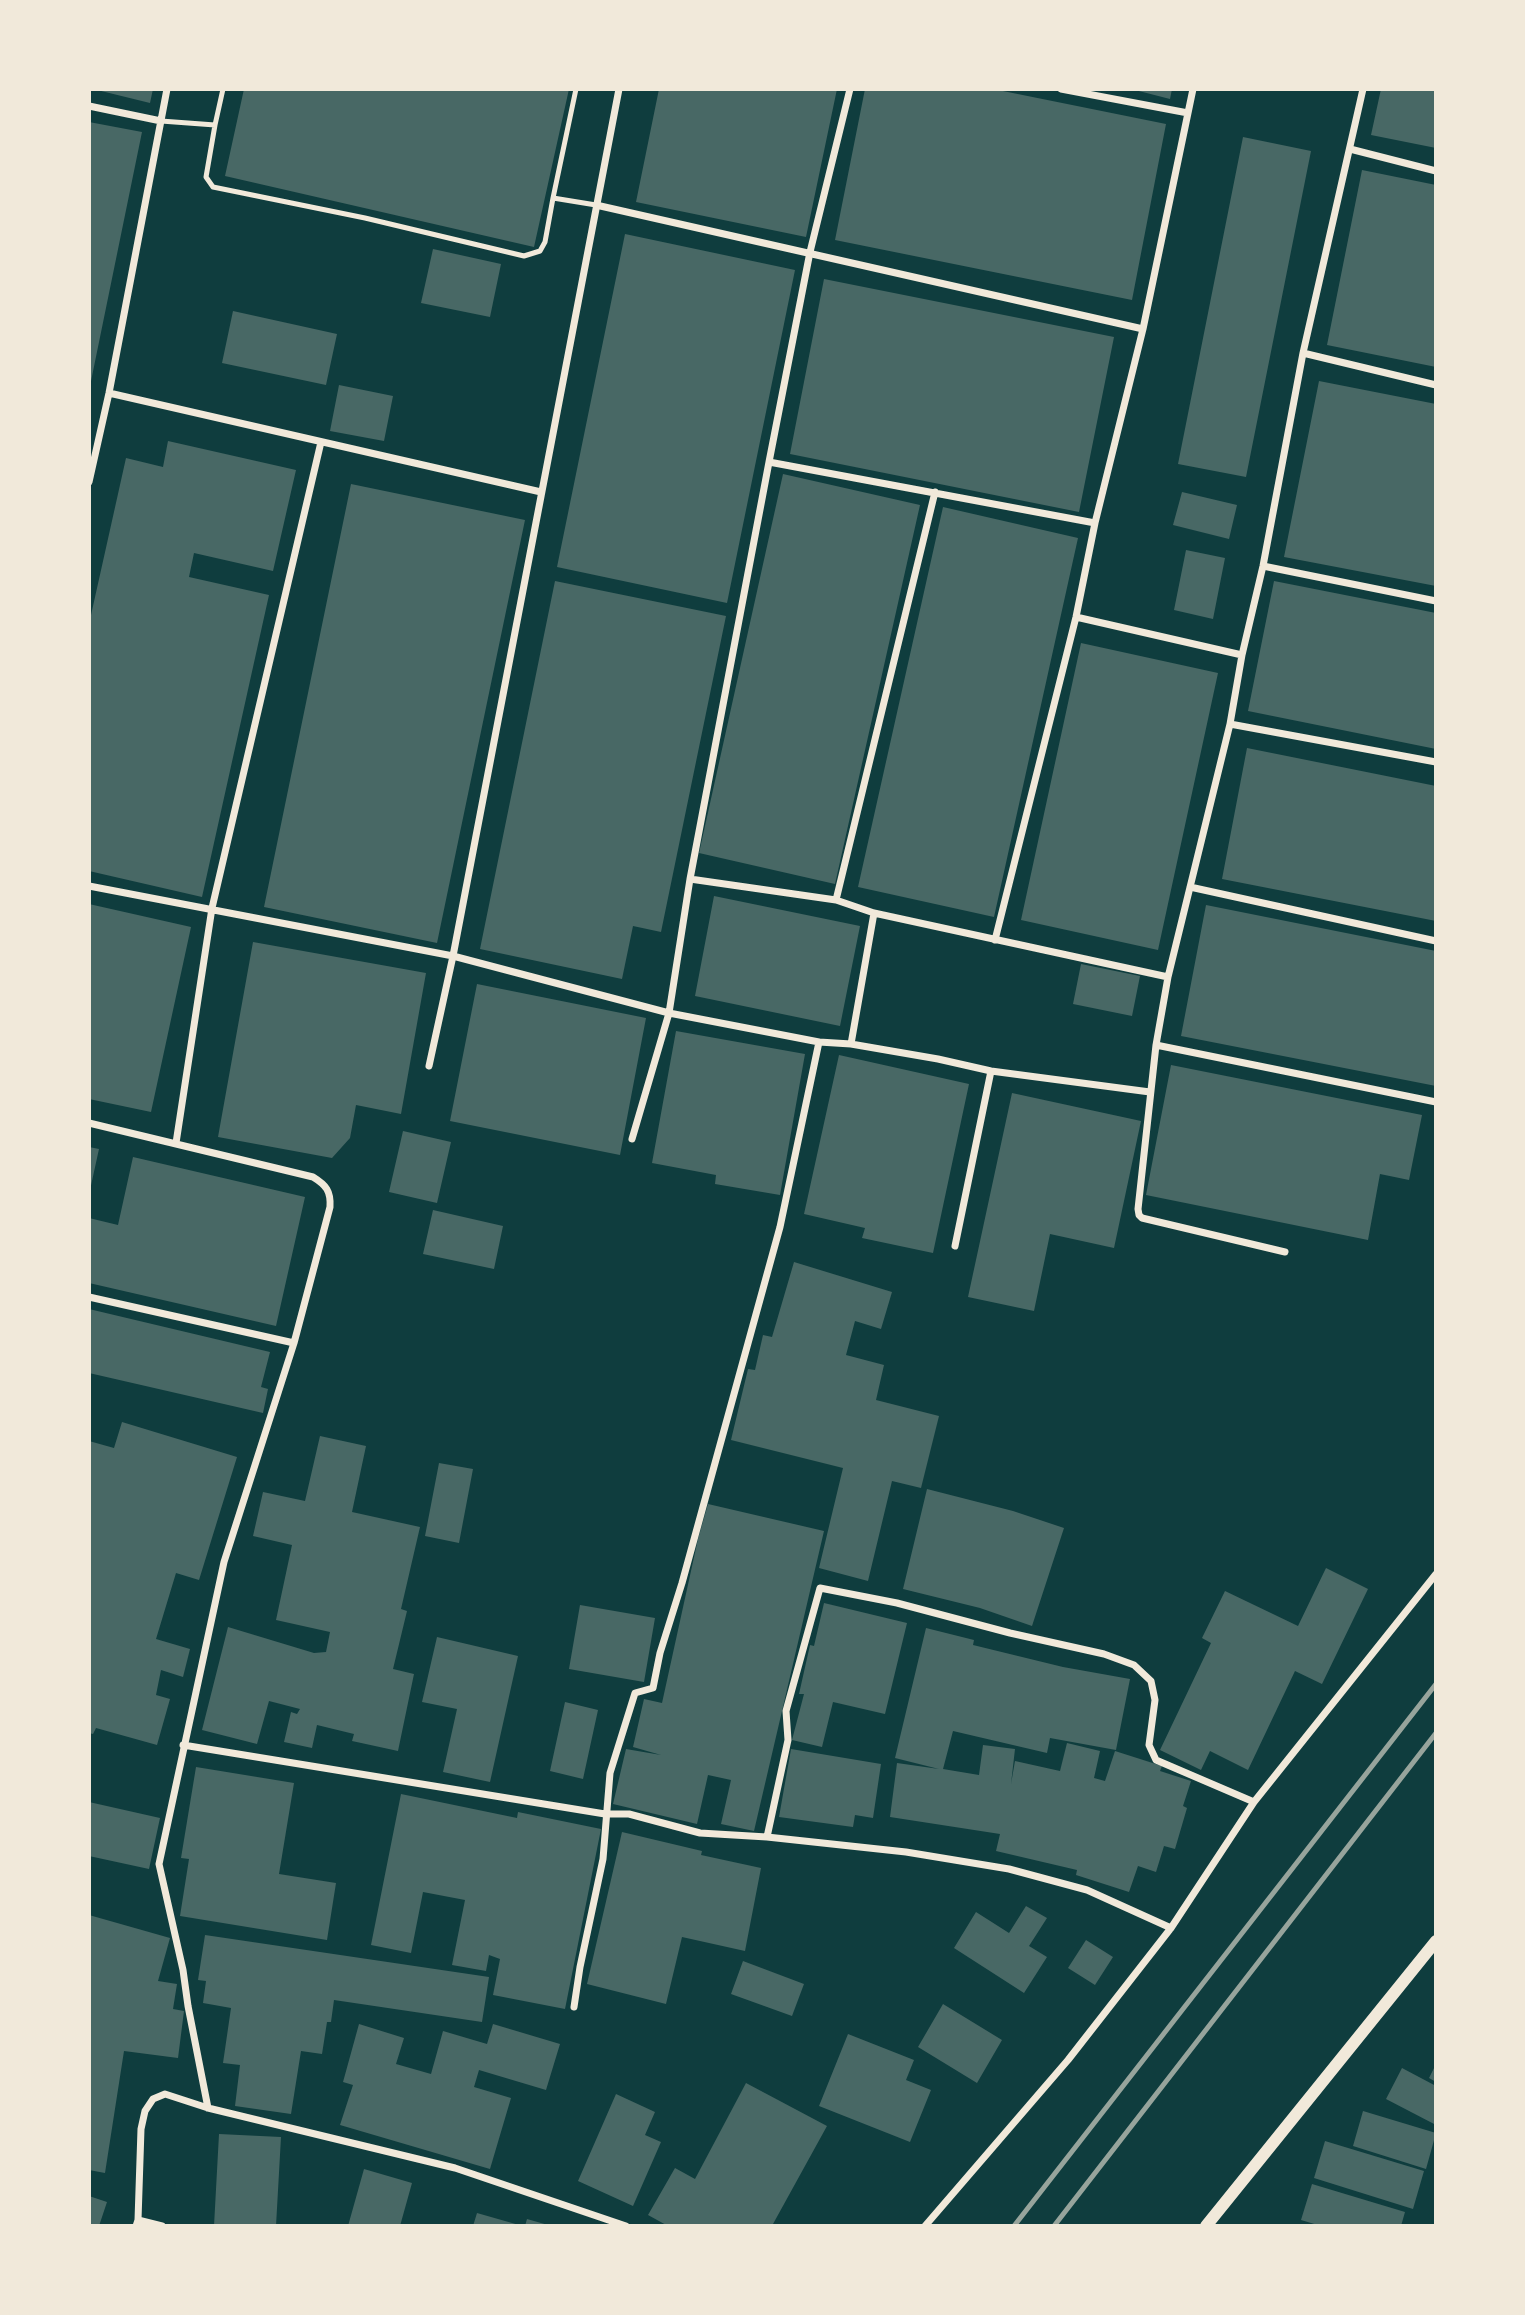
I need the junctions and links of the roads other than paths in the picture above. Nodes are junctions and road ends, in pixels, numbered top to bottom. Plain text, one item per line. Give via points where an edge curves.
1 (167, 89) edge
2 (223, 89) edge
3 (576, 89) edge
4 (619, 89) edge
5 (850, 89) edge
6 (1060, 89) edge
7 (1193, 89) edge
8 (1363, 89) edge
9 (89, 106) edge
10 (1188, 113) junction
11 (161, 121) junction
12 (215, 125) junction
13 (1350, 149) junction
14 (1436, 170) edge
15 (553, 198) junction
16 (596, 205) junction
17 (810, 252) junction
18 (1143, 329) junction
19 (1303, 353) junction
20 (1436, 385) edge
21 (109, 393) junction
22 (321, 442) junction
23 (769, 462) junction
24 (91, 468) edge
25 (89, 482) edge
26 (541, 492) junction
27 (935, 492) junction
28 (1095, 523) junction
29 (1263, 566) junction
30 (1436, 601) edge
31 (1076, 617) junction
32 (1242, 655) junction
33 (1230, 724) junction
34 (1436, 762) edge
35 (690, 879) junction
36 (89, 886) edge
37 (1190, 887) junction
38 (836, 900) junction
39 (212, 908) junction
40 (874, 913) junction
41 (995, 940) junction
42 (1436, 942) edge
43 (453, 956) junction
44 (1168, 978) junction
45 (668, 1013) junction
46 (819, 1042) junction
47 (851, 1044) junction
48 (1156, 1045) junction
49 (429, 1066) dead end
50 (991, 1071) junction
51 (1150, 1092) junction
52 (1436, 1102) edge
53 (89, 1123) edge
54 (632, 1139) dead end
55 (176, 1143) junction
56 (955, 1246) dead end
57 (1285, 1252) dead end
58 (89, 1297) edge
59 (294, 1343) junction
60 (1436, 1574) edge
61 (183, 1745) junction
62 (1254, 1802) junction
63 (605, 1814) junction
64 (767, 1837) junction
65 (1171, 1928) junction
66 (1436, 1941) edge
67 (574, 2007) dead end
68 (208, 2108) junction
69 (137, 2223) edge
70 (162, 2226) edge
71 (626, 2226) edge
72 (925, 2226) edge
73 (1206, 2226) edge

1 - 11 street
2 - 12 lane
3 - 15 lane
4 - 16 street
5 - 17 street
6 - 10 street
7 - 10 street
8 - 13 street
9 - 11 street
10 - 18 street
11 - 12 lane
11 - 21 street
12 - 15 lane via 206,177 213,187 524,256 540,251 545,242
13 - 14 street
13 - 19 street
15 - 16 lane
16 - 17 street
16 - 26 street
17 - 18 street
17 - 23 street
18 - 28 street
19 - 20 street
19 - 29 street
21 - 22 street
21 - 24 street
22 - 26 street
22 - 39 street
23 - 27 street
23 - 35 street
24 - 25 street
26 - 43 street
27 - 28 street
27 - 38 street
28 - 31 street
29 - 30 street
29 - 32 street
31 - 32 street
31 - 41 street
32 - 33 street
33 - 34 street
33 - 37 street
35 - 38 street
35 - 45 street
36 - 39 street
37 - 42 street
37 - 44 street
38 - 40 street
39 - 43 street
39 - 55 street
40 - 41 street
40 - 47 street
41 - 44 street
43 - 45 street
43 - 49 street
44 - 48 street
45 - 46 street
45 - 54 street
46 - 47 street
46 - 63 street via 780,1227 653,1688 635,1693 610,1773
47 - 50 street
48 - 51 street
48 - 52 street
50 - 51 street
50 - 56 street
51 - 57 street via 1138,1209 1142,1218
53 - 55 street
55 - 59 street via 313,1177 328,1189 330,1207
58 - 59 street
59 - 61 street via 224,1562
60 - 62 street
61 - 63 street
61 - 68 street via 159,1864 184,1970
62 - 64 street via 1156,1760 1149,1745 1155,1700 1151,1681 1135,1665 897,1603 820,1588 786,1711 789,1740
62 - 65 street
63 - 64 street via 629,1814 700,1833
63 - 67 street via 603,1859
64 - 65 street via 1009,1869 1087,1889
65 - 72 street via 1068,2060
66 - 73 street
68 - 69 street via 166,2094 153,2099 145,2111
68 - 71 street via 455,2168
69 - 70 street

